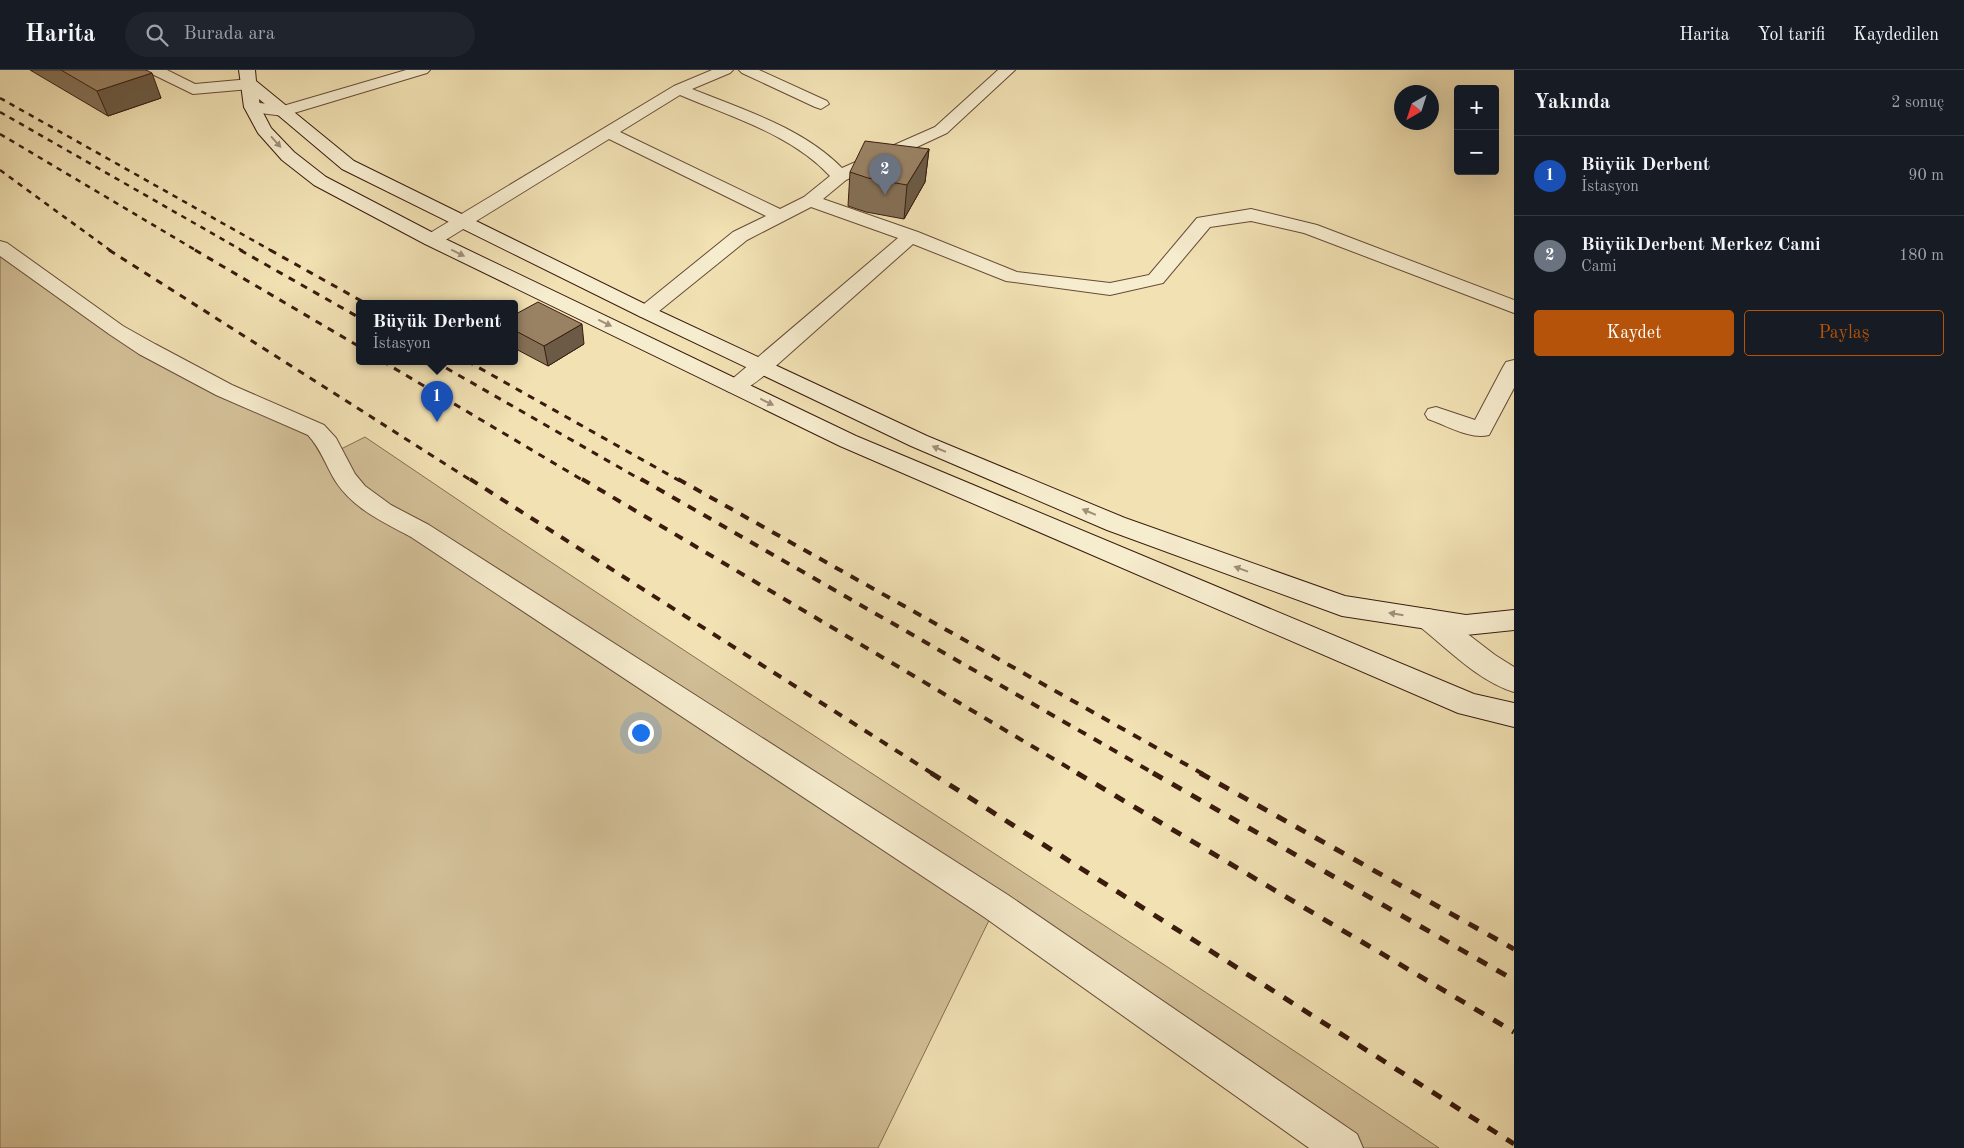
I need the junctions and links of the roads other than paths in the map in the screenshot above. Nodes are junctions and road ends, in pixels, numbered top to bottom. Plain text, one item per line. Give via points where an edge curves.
1 (155, 70) edge
2 (422, 70) edge
3 (725, 70) edge
4 (747, 70) edge
5 (1007, 70) edge
6 (378, 76) edge
7 (248, 77) edge
8 (679, 89) junction
9 (821, 104) dead end
10 (252, 107) junction
11 (284, 111) junction
12 (607, 132) junction
13 (840, 176) junction
14 (810, 201) junction
15 (780, 216) junction
16 (462, 222) junction
17 (911, 236) junction
18 (432, 240) junction
19 (0, 247) edge
20 (1514, 306) edge
21 (646, 312) junction
22 (761, 367) junction
23 (1514, 367) edge
24 (735, 386) junction
25 (1436, 414) dead end
26 (1429, 619) junction
27 (1514, 620) edge
28 (1514, 681) edge
29 (1514, 715) edge
30 (1343, 1148) edge

1 - 7 street via 193,90
2 - 6 street
3 - 8 street
4 - 9 street
5 - 13 street via 941,130
6 - 11 street
7 - 10 street
7 - 11 street
8 - 12 street
8 - 13 street via 774,129 820,155
10 - 11 street
10 -> 18 street via 264,130 320,181
11 - 16 street via 348,165
12 - 15 street
12 - 16 street
13 - 14 street
14 - 15 street
14 - 17 street
15 - 21 street via 740,236
16 - 18 street
16 - 21 street
17 - 20 street via 1013,277 1110,289 1156,279 1204,222 1251,215 1310,229
17 - 22 street
18 -> 24 street
19 - 30 street via 147,349 224,390 316,430 328,440 348,482 369,501 996,906
21 - 22 street
22 - 24 street
26 -> 22 street via 1342,606 1116,524 919,440
23 - 25 street via 1481,430
24 -> 29 street via 848,442 1222,602 1469,705
26 - 27 street via 1466,625
26 - 28 street via 1484,663

